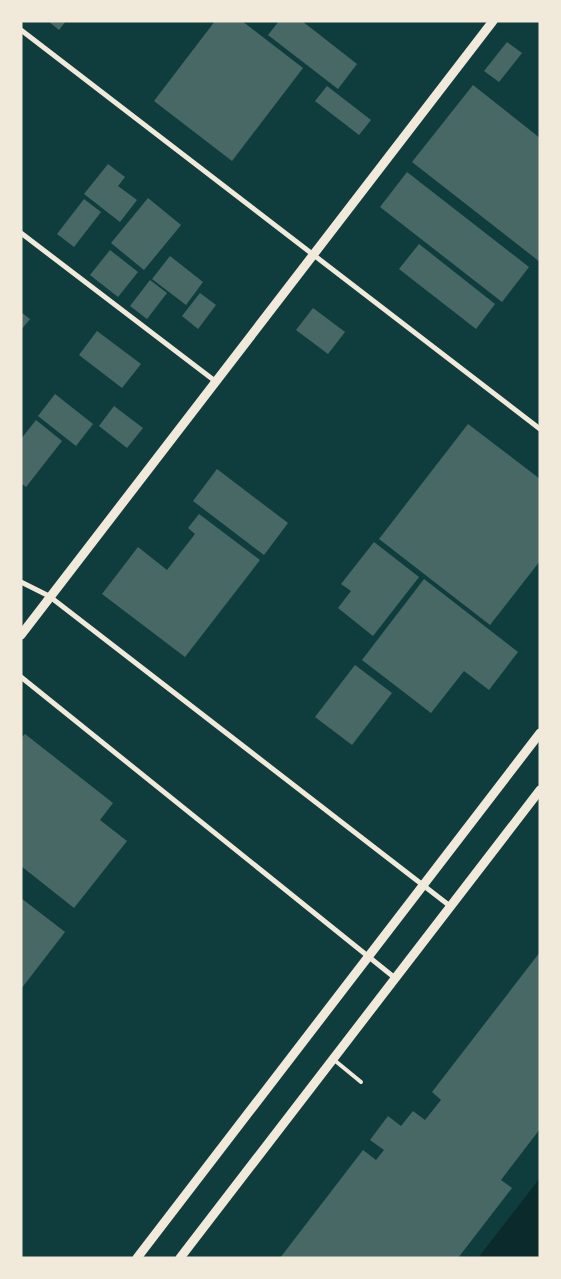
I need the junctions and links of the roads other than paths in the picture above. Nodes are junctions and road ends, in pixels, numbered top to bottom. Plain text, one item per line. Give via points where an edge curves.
1 (493, 21) edge
2 (21, 30) edge
3 (21, 233) edge
4 (313, 254) junction
5 (215, 381) junction
6 (540, 429) edge
7 (21, 582) edge
8 (49, 596) junction
9 (21, 635) edge
10 (21, 677) edge
11 (540, 733) edge
12 (540, 790) edge
13 (423, 885) junction
14 (450, 906) junction
15 (367, 957) junction
16 (395, 978) junction
17 (332, 1059) junction
18 (362, 1082) dead end
19 (137, 1258) edge
20 (180, 1258) edge

1 - 4 street
2 - 4 street
3 - 5 street
4 - 5 street
4 - 6 street
5 - 8 street
7 - 8 street
8 - 9 street
8 - 13 street
10 - 15 street
11 - 13 street
12 - 14 street
13 - 14 street
13 - 15 street
14 - 16 street
15 - 16 street
15 - 19 street
16 - 17 street
17 - 18 lane
17 - 20 street

